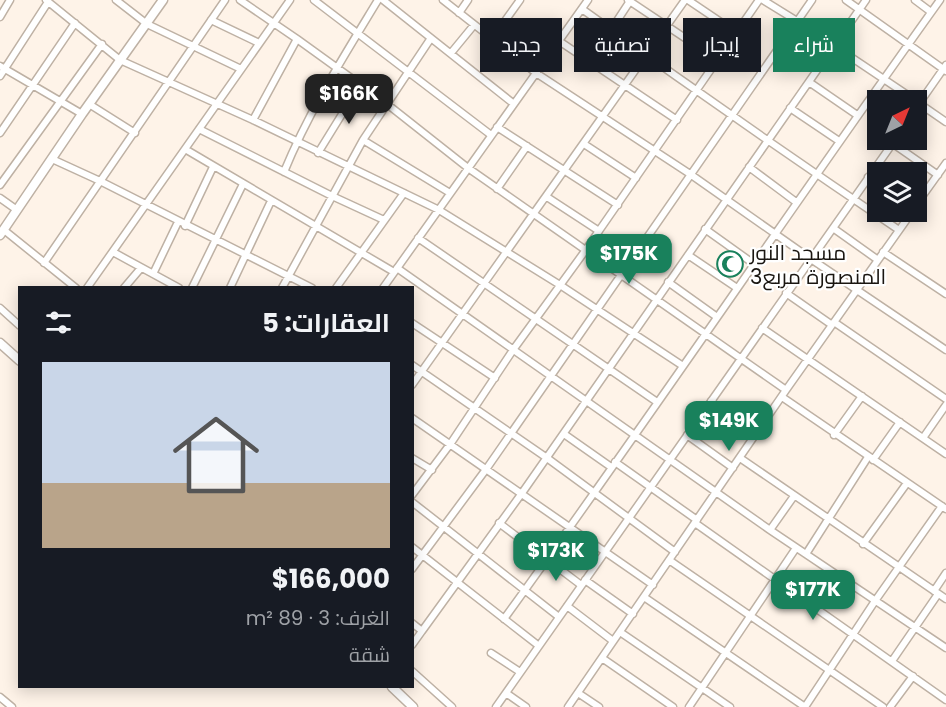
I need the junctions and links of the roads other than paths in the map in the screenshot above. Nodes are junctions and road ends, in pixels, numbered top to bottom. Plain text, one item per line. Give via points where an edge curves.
1 (10, 0) edge
2 (116, 0) edge
3 (163, 0) edge
4 (225, 0) edge
5 (240, 0) edge
6 (290, 0) edge
7 (314, 0) edge
8 (378, 0) edge
9 (383, 0) edge
10 (442, 0) edge
11 (468, 0) edge
12 (520, 0) edge
13 (686, 0) edge
14 (761, 0) edge
15 (812, 0) edge
16 (846, 0) edge
17 (866, 0) edge
18 (915, 0) edge
19 (940, 0) edge
20 (47, 1) edge
21 (629, 1) edge
22 (583, 3) edge
23 (860, 10) junction
24 (932, 12) junction
25 (459, 13) junction
26 (0, 16) edge
27 (507, 18) edge
28 (598, 18) edge
29 (618, 18) edge
30 (655, 18) edge
31 (714, 18) edge
32 (748, 18) edge
33 (792, 18) edge
34 (799, 18) edge
35 (854, 18) edge
36 (671, 19) edge
37 (211, 20) junction
38 (75, 23) junction
39 (147, 24) junction
40 (273, 24) junction
41 (474, 25) junction
42 (480, 30) edge
43 (357, 34) junction
44 (562, 36) edge
45 (431, 38) junction
46 (297, 39) junction
47 (259, 43) junction
48 (562, 43) edge
49 (102, 44) junction
50 (908, 45) junction
51 (194, 46) junction
52 (451, 54) junction
53 (773, 56) edge
54 (120, 60) junction
55 (855, 60) edge
56 (2, 68) edge
57 (336, 68) junction
58 (945, 68) edge
59 (241, 69) junction
60 (409, 72) junction
61 (633, 72) edge
62 (670, 72) edge
63 (710, 72) edge
64 (816, 72) edge
65 (536, 73) joint
66 (0, 76) edge
67 (882, 78) junction
68 (170, 82) junction
69 (809, 82) junction
70 (33, 84) junction
71 (360, 85) junction
72 (624, 86) junction
73 (899, 90) edge
74 (927, 90) edge
75 (697, 91) junction
76 (62, 101) junction
77 (89, 104) junction
78 (216, 104) junction
79 (387, 104) junction
80 (514, 104) junction
81 (790, 108) junction
82 (927, 110) edge
83 (82, 114) junction
84 (857, 115) junction
85 (732, 116) junction
86 (603, 117) junction
87 (253, 120) junction
88 (677, 120) junction
89 (946, 122) edge
90 (497, 127) junction
91 (199, 129) junction
92 (135, 133) junction
93 (0, 134) edge
94 (491, 135) junction
95 (769, 139) junction
96 (363, 140) junction
97 (839, 141) junction
98 (296, 142) junction
99 (584, 144) junction
100 (527, 146) junction
101 (184, 149) junction
102 (906, 150) edge
103 (654, 152) junction
104 (318, 153) junction
105 (52, 159) junction
106 (946, 163) edge
107 (348, 166) junction
108 (213, 167) junction
109 (749, 167) junction
110 (468, 168) junction
111 (565, 171) junction
112 (284, 172) junction
113 (817, 173) junction
114 (690, 174) junction
115 (938, 175) junction
116 (636, 178) junction
117 (867, 178) edge
118 (100, 182) junction
119 (243, 184) junction
120 (0, 185) edge
121 (497, 189) junction
122 (927, 190) edge
123 (404, 193) junction
124 (450, 194) junction
125 (332, 196) junction
126 (547, 197) junction
127 (0, 198) edge
128 (853, 199) junction
129 (726, 200) junction
130 (271, 201) junction
131 (796, 202) junction
132 (146, 204) junction
133 (618, 205) junction
134 (17, 210) junction
135 (439, 210) junction
136 (534, 215) junction
137 (384, 220) junction
138 (178, 222) junction
139 (904, 222) edge
140 (185, 226) junction
141 (316, 227) junction
142 (833, 228) junction
143 (705, 229) junction
144 (898, 230) junction
145 (599, 231) junction
146 (2, 232) edge
147 (774, 234) junction
148 (418, 238) junction
149 (215, 241) junction
150 (585, 251) junction
151 (113, 252) junction
152 (506, 252) junction
153 (883, 252) junction
154 (360, 253) junction
155 (246, 255) junction
156 (688, 255) junction
157 (811, 259) junction
158 (878, 260) junction
159 (44, 263) junction
160 (754, 264) junction
161 (141, 268) junction
162 (395, 270) junction
163 (153, 274) junction
164 (621, 275) junction
165 (289, 276) junction
166 (484, 282) junction
167 (668, 282) junction
168 (560, 285) junction
169 (73, 286) edge
170 (88, 286) edge
171 (126, 286) edge
172 (172, 286) edge
173 (193, 286) edge
174 (233, 286) edge
175 (283, 286) edge
176 (308, 286) edge
177 (337, 286) edge
178 (383, 286) edge
179 (738, 288) junction
180 (856, 291) junction
181 (786, 293) junction
182 (946, 294) edge
183 (656, 300) junction
184 (0, 308) edge
185 (597, 309) junction
186 (462, 315) junction
187 (717, 316) junction
188 (537, 318) junction
189 (833, 323) junction
190 (18, 324) edge
191 (414, 324) edge
192 (762, 328) junction
193 (633, 333) junction
194 (705, 334) junction
195 (0, 343) edge
196 (442, 343) junction
197 (573, 344) junction
198 (513, 350) junction
199 (946, 351) edge
200 (18, 358) edge
201 (740, 359) junction
202 (808, 359) junction
203 (414, 366) edge
204 (683, 366) junction
205 (608, 368) junction
206 (422, 371) junction
207 (549, 377) junction
208 (495, 378) junction
209 (414, 382) edge
210 (786, 390) junction
211 (862, 396) junction
212 (782, 397) junction
213 (946, 399) edge
214 (585, 401) junction
215 (711, 401) junction
216 (657, 402) junction
217 (946, 405) edge
218 (475, 409) junction
219 (414, 419) edge
220 (900, 423) junction
221 (510, 433) junction
222 (756, 433) junction
223 (564, 434) junction
224 (634, 435) junction
225 (687, 435) junction
226 (834, 435) junction
227 (923, 438) junction
228 (451, 444) junction
229 (946, 454) edge
230 (547, 458) junction
231 (740, 458) junction
232 (871, 458) junction
233 (414, 459) edge
234 (670, 459) junction
235 (613, 464) junction
236 (487, 468) junction
237 (733, 468) junction
238 (432, 470) junction
239 (908, 483) junction
240 (650, 488) junction
241 (414, 492) edge
242 (594, 492) junction
243 (716, 492) junction
244 (522, 493) junction
245 (794, 496) junction
246 (414, 504) edge
247 (944, 508) edge
248 (628, 518) junction
249 (829, 520) junction
250 (696, 522) junction
251 (499, 524) junction
252 (570, 526) junction
253 (444, 527) junction
254 (770, 530) junction
255 (863, 544) junction
256 (414, 548) edge
257 (796, 548) junction
258 (606, 551) junction
259 (675, 552) junction
260 (478, 554) junction
261 (806, 554) junction
262 (423, 555) junction
263 (546, 559) junction
264 (669, 560) junction
265 (414, 566) edge
266 (898, 567) junction
267 (946, 573) edge
268 (775, 580) junction
269 (457, 582) junction
270 (583, 583) junction
271 (653, 585) junction
272 (525, 590) junction
273 (936, 593) junction
274 (644, 597) junction
275 (946, 600) edge
276 (875, 601) junction
277 (567, 606) junction
278 (633, 614) junction
279 (559, 616) junction
280 (751, 616) junction
281 (504, 619) junction
282 (414, 625) edge
283 (914, 627) junction
284 (422, 631) junction
285 (620, 632) junction
286 (853, 634) junction
287 (614, 641) junction
288 (414, 642) edge
289 (539, 646) junction
290 (946, 648) edge
291 (490, 653) dead end
292 (726, 653) junction
293 (602, 658) junction
294 (892, 662) junction
295 (830, 670) junction
296 (520, 672) junction
297 (414, 673) edge
298 (913, 676) junction
299 (393, 688) edge
300 (702, 688) junction
301 (506, 693) junction
302 (578, 693) junction
303 (0, 697) edge
304 (946, 700) edge
305 (12, 707) edge
306 (413, 707) edge
307 (452, 707) edge
308 (496, 707) edge
309 (526, 707) edge
310 (568, 707) edge
311 (599, 707) edge
312 (673, 707) edge
313 (689, 707) edge
314 (730, 707) edge
315 (805, 707) edge
316 (883, 707) edge
317 (890, 707) edge

1 - 26 street
2 - 39 street
3 - 39 street
4 - 37 street
5 - 40 street
6 - 40 street
7 - 43 street
8 - 43 street
9 - 45 street
10 - 25 street
11 - 25 street
12 - 27 street
13 - 31 street
13 - 36 street
14 - 32 street
14 - 33 street
15 - 34 street
16 - 23 street
17 - 23 street
18 - 24 street
19 - 24 street
20 - 38 street
20 - 56 street
21 - 29 street
21 - 30 street
22 - 28 street
22 - 44 street
23 - 35 street
23 - 50 street
24 - 50 street
25 - 41 street
37 - 47 street
37 - 51 street
38 - 49 street
38 - 70 street
39 - 51 street
39 - 54 street
40 - 46 street
40 - 47 street
41 - 42 street
41 - 52 street
43 - 57 street
43 - 60 street
45 - 52 street
45 - 60 street
46 - 57 street
46 - 87 street
47 - 59 street
48 - 72 street
49 - 54 street
49 - 76 street
50 - 58 street
50 - 67 street
51 - 59 street
51 - 68 street
52 - 80 street
53 - 85 street
54 - 68 street
54 - 77 street
55 - 67 street
56 - 66 street
56 - 70 street
57 - 71 street
57 - 98 street
58 - 74 street
59 - 78 street
60 - 79 street
60 - 94 street
61 - 72 street
62 - 75 street
63 - 75 street
64 - 69 street
65 - 80 street
65 - 86 street
67 - 73 street
67 - 84 street
68 - 78 street
68 - 92 street
69 - 81 street
69 - 84 street
70 - 76 street
70 - 93 street
71 - 79 street
71 - 104 street
72 - 86 street
72 - 88 street
75 - 85 street
75 - 88 street
76 - 83 street
76 - 120 street
77 - 83 street
77 - 92 street
78 - 87 street
78 - 91 street
79 - 96 street
79 - 110 street
80 - 90 street
81 - 95 street
81 - 97 street
82 - 89 street
83 - 105 street
84 - 97 street
85 - 95 street
85 - 114 street
86 - 99 street
86 - 103 street
87 - 98 street
88 - 103 street
90 - 94 street
90 - 100 street
91 - 101 street
91 - 112 street
92 - 118 street
94 - 110 street
95 - 109 street
95 - 113 street
96 - 107 street
96 - 124 street
97 - 113 street
98 - 104 street
98 - 112 street
99 - 111 street
99 - 116 street
100 - 111 street
100 - 121 street
101 - 108 street
101 - 132 street
102 - 115 street
103 - 114 street
103 - 116 street
104 - 107 street
105 - 118 street
105 - 134 street
106 - 115 street
107 - 123 street
107 - 125 street
108 - 119 street
108 - 140 street
109 - 129 street
109 - 131 street
110 - 121 street
110 - 124 street
111 - 126 street
111 - 133 street
112 - 125 street
113 - 128 street
113 - 131 street
114 - 129 street
114 - 164 street
115 - 122 street
116 - 133 street
117 - 128 street
118 - 132 street
118 - 159 street
119 - 130 street
119 - 149 street
121 - 136 street
123 - 135 street
123 - 137 street
124 - 135 street
125 - 137 street
125 - 141 street
126 - 136 street
126 - 145 street
127 - 134 street
128 - 142 street
128 - 144 street
129 - 143 street
129 - 147 street
130 - 141 street
130 - 155 street
131 - 147 street
132 - 138 street
132 - 151 street
133 - 145 street
134 - 146 street
135 - 148 street
135 - 152 street
136 - 150 street
136 - 152 street
137 - 154 street
138 - 140 street
138 - 163 street
139 - 144 street
140 - 149 street
141 - 154 street
141 - 165 street
142 - 157 street
142 - 158 street
143 - 156 street
143 - 160 street
144 - 153 street
145 - 150 street
146 - 159 street
147 - 157 street
147 - 160 street
148 - 162 street
148 - 166 street
149 - 155 street
149 - 173 street
150 - 164 street
150 - 168 street
151 - 161 street
151 - 170 street
152 - 166 street
152 - 168 street
153 - 158 street
153 - 182 street
154 - 162 street
154 - 177 street
155 - 165 street
155 - 174 street
156 - 167 street
156 - 179 street
157 - 180 street
157 - 181 street
158 - 180 street
159 - 169 street
160 - 179 street
161 - 163 street
161 - 171 street
162 - 178 street
162 - 186 street
163 - 172 street
164 - 183 street
164 - 185 street
165 - 175 street
165 - 176 street
166 - 186 street
166 - 188 street
167 - 183 street
167 - 187 street
168 - 185 street
168 - 188 street
179 - 187 street
180 - 189 street
180 - 199 street
181 - 189 street
181 - 192 street
183 - 193 street
183 - 194 street
184 - 190 street
185 - 193 street
185 - 197 street
186 - 196 street
186 - 198 street
187 - 194 street
188 - 197 street
188 - 198 street
189 - 202 street
189 - 213 street
191 - 196 street
192 - 201 street
192 - 202 street
193 - 204 street
193 - 205 street
194 - 201 street
194 - 204 street
195 - 200 street
196 - 206 street
196 - 208 street
197 - 205 street
197 - 207 street
198 - 207 street
198 - 208 street
201 - 210 street
201 - 215 street
202 - 210 street
202 - 211 street
203 - 206 street
204 - 216 street
205 - 214 street
205 - 216 street
206 - 209 street
206 - 218 street
207 - 214 street
207 - 221 street
208 - 218 street
210 - 212 street
211 - 220 street
211 - 226 street
212 - 222 street
212 - 226 street
214 - 223 street
214 - 224 street
215 - 222 street
215 - 225 street
216 - 224 street
217 - 227 street
218 - 221 street
218 - 228 street
219 - 228 street
220 - 227 street
220 - 232 street
221 - 230 street
221 - 236 street
222 - 231 street
223 - 230 street
223 - 235 street
224 - 234 street
224 - 235 street
225 - 234 street
225 - 237 street
226 - 232 street
227 - 229 street
228 - 236 street
228 - 238 street
230 - 242 street
230 - 244 street
231 - 237 street
231 - 245 street
232 - 239 street
232 - 249 street
233 - 238 street
234 - 240 street
234 - 243 street
235 - 240 street
235 - 242 street
236 - 244 street
236 - 253 street
237 - 243 street
238 - 241 street
239 - 247 street
239 - 255 street
240 - 248 street
240 - 250 street
242 - 248 street
242 - 252 street
243 - 250 street
243 - 254 street
244 - 251 street
244 - 252 street
245 - 249 street
245 - 254 street
246 - 253 street
247 - 266 street
248 - 258 street
248 - 259 street
249 - 255 street
249 - 261 street
250 - 259 street
250 - 268 street
251 - 260 street
251 - 263 street
252 - 258 street
252 - 263 street
253 - 260 street
253 - 262 street
254 - 257 street
255 - 266 street
256 - 262 street
257 - 261 street
257 - 268 street
258 - 270 street
258 - 271 street
259 - 264 street
260 - 269 street
260 - 272 street
261 - 276 street
262 - 265 street
262 - 269 street
263 - 270 street
263 - 272 street
264 - 271 street
264 - 280 street
266 - 273 street
266 - 276 street
267 - 273 street
268 - 280 street
268 - 286 street
269 - 281 street
269 - 284 street
270 - 277 street
270 - 278 street
271 - 274 street
272 - 279 street
272 - 281 street
273 - 275 street
273 - 283 street
274 - 278 street
274 - 292 street
276 - 283 street
276 - 286 street
277 - 279 street
277 - 287 street
278 - 285 street
279 - 289 street
280 - 292 street
280 - 295 street
281 - 289 street
282 - 284 street
283 - 290 street
283 - 294 street
284 - 288 street
285 - 287 street
285 - 300 street
286 - 294 street
286 - 295 street
287 - 293 street
289 - 296 street
291 - 296 street
292 - 300 street
292 - 315 street
293 - 302 street
293 - 312 street
294 - 298 street
295 - 315 street
295 - 316 street
296 - 301 street
297 - 307 street
298 - 304 street
298 - 317 street
299 - 306 street
300 - 313 street
300 - 314 street
301 - 308 street
301 - 309 street
302 - 310 street
302 - 311 street
303 - 305 street

